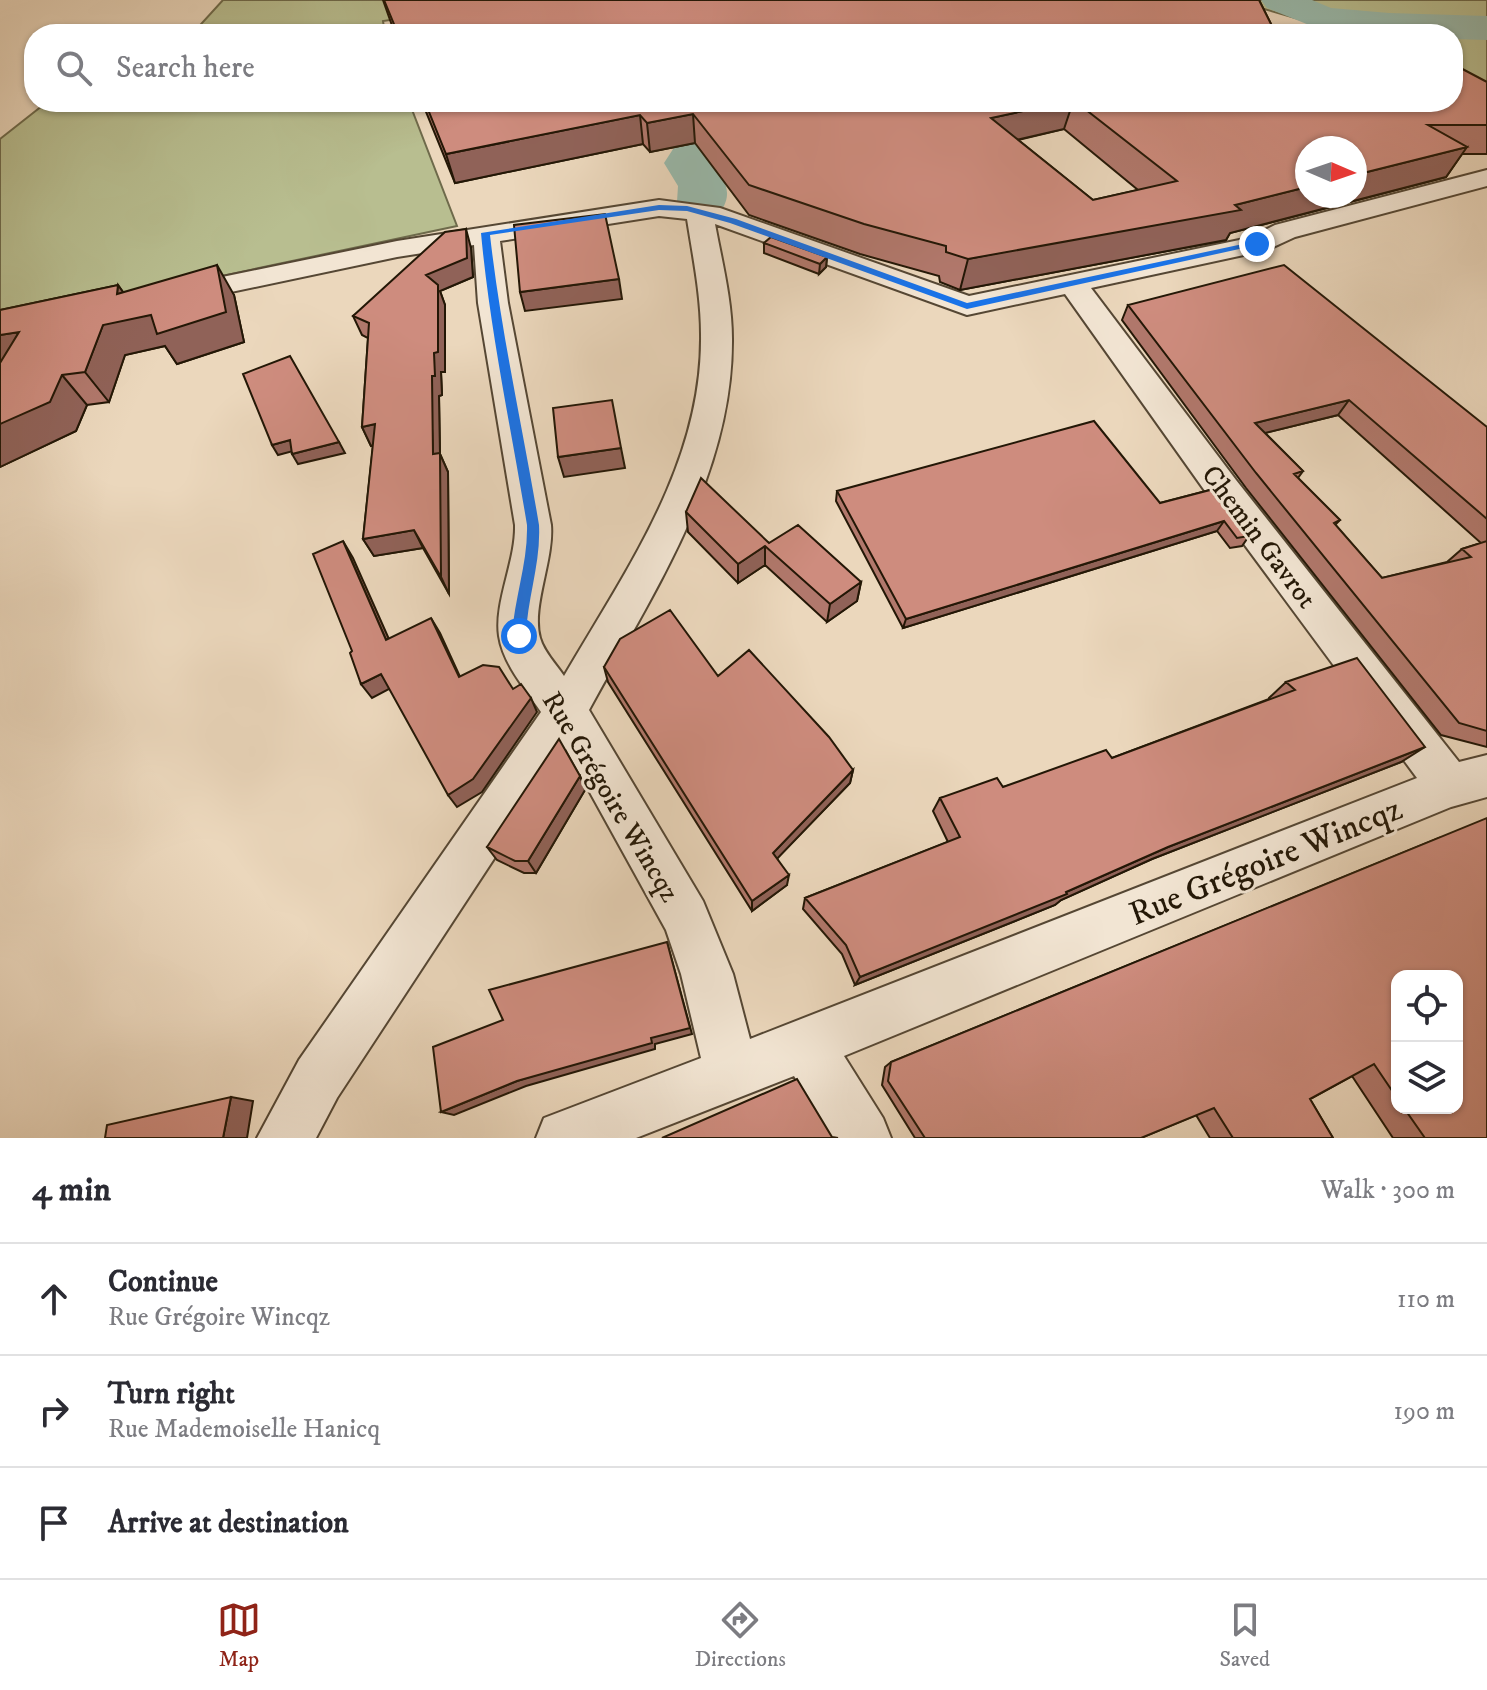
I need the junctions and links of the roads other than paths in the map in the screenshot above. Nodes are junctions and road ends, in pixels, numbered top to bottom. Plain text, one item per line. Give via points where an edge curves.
1 (1487, 178) edge
2 (699, 211) junction
3 (486, 233) junction
4 (1257, 244) junction
5 (1282, 263) edge
6 (1073, 284) junction
7 (157, 299) edge
8 (565, 714) junction
9 (1469, 781) edge
10 (806, 1045) junction
11 (732, 1073) junction
12 (285, 1138) edge
13 (564, 1138) edge
14 (863, 1138) edge

1 - 4 street via 1285,231
2 - 3 street via 659,208
2 - 6 street via 967,306
2 - 8 street via 716,338 699,452 674,519
3 - 7 street
3 - 8 street, Rue Grégoire Wincqz via 493,303 533,525 519,636
4 - 5 street
4 - 6 street
6 - 9 street, Chemin Gavrot via 1223,489
8 - 11 street, Rue Grégoire Wincqz via 584,738 686,918 707,974
8 - 12 street via 318,1079
9 - 10 street, Rue Grégoire Wincqz
10 - 11 street, Rue Grégoire Wincqz
10 - 14 street
11 - 13 street, Rue Grégoire Wincqz

